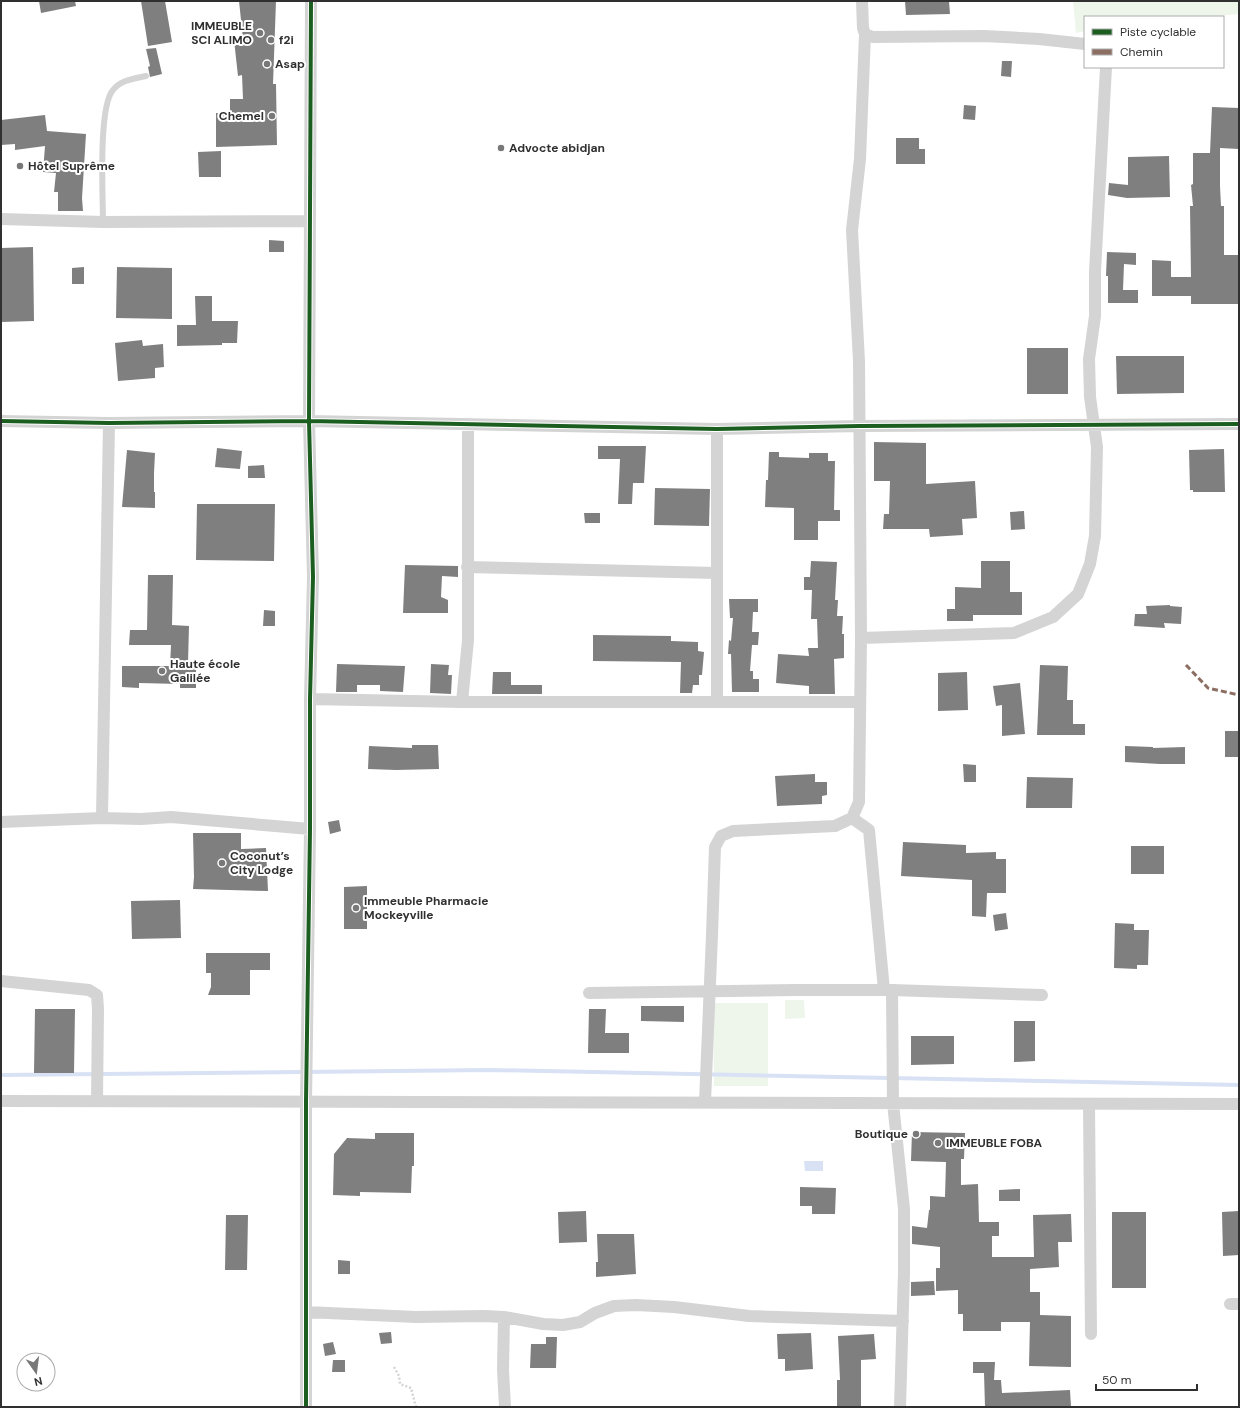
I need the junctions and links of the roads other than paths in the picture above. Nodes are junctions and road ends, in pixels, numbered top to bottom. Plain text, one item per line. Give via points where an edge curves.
1 (311, 1) edge
2 (862, 1) edge
3 (865, 34) junction
4 (1084, 44) edge
5 (1106, 68) edge
6 (146, 76) dead end
7 (1, 218) edge
8 (309, 221) junction
9 (103, 222) junction
10 (309, 421) junction
11 (1, 422) edge
12 (109, 423) junction
13 (468, 424) junction
14 (1239, 424) edge
15 (1094, 425) junction
16 (860, 426) junction
17 (717, 429) junction
18 (467, 568) junction
19 (717, 573) junction
20 (861, 638) junction
21 (310, 699) junction
22 (716, 701) junction
23 (462, 702) junction
24 (860, 702) junction
25 (102, 818) junction
26 (852, 818) junction
27 (1, 822) edge
28 (310, 829) junction
29 (1, 981) edge
30 (888, 990) junction
31 (709, 991) junction
32 (589, 993) dead end
33 (1042, 995) dead end
34 (1, 1100) edge
35 (97, 1101) junction
36 (306, 1102) junction
37 (705, 1102) junction
38 (893, 1103) junction
39 (1089, 1104) junction
40 (1239, 1104) edge
41 (306, 1312) junction
42 (504, 1317) junction
43 (902, 1321) junction
44 (1091, 1334) dead end
45 (306, 1407) edge
46 (505, 1407) edge
47 (900, 1407) edge

1 - 8 street
2 - 3 street
3 - 4 street via 874,37 984,36
3 - 16 street via 860,159 852,230
5 - 15 street via 1095,316 1089,359
6 - 9 lane via 123,81 112,91 106,104 103,129
7 - 9 street
8 - 9 street
8 - 10 street
10 - 12 street
10 - 13 street
10 - 21 street via 313,577
11 - 12 street
12 - 25 street
13 - 17 street
13 - 18 street
14 - 15 street
15 - 16 street
15 - 20 street via 1097,447 1096,498 1090,564 1078,594 1053,617 1014,633
16 - 17 street
16 - 20 street
17 - 19 street
18 - 19 street
18 - 23 street via 468,640
19 - 22 street
20 - 24 street
21 - 23 street
21 - 28 street
22 - 23 street
22 - 24 street
24 - 26 street via 859,802
25 - 27 street
25 - 28 street via 171,817
26 - 30 street via 869,830
26 - 31 street via 835,826 733,831 721,836 715,847
28 - 36 street
29 - 35 street via 88,990 97,996
30 - 31 street
30 - 33 street
30 - 38 street
31 - 32 street
31 - 37 street
34 - 35 street
35 - 36 street
36 - 37 street
36 - 41 street
37 - 38 street
38 - 39 street
38 - 43 street via 904,1209
39 - 40 street
39 - 44 street
41 - 42 street via 416,1317
41 - 45 street
42 - 43 street via 563,1325 580,1322 614,1306 636,1305 749,1316
42 - 46 street
43 - 47 street

